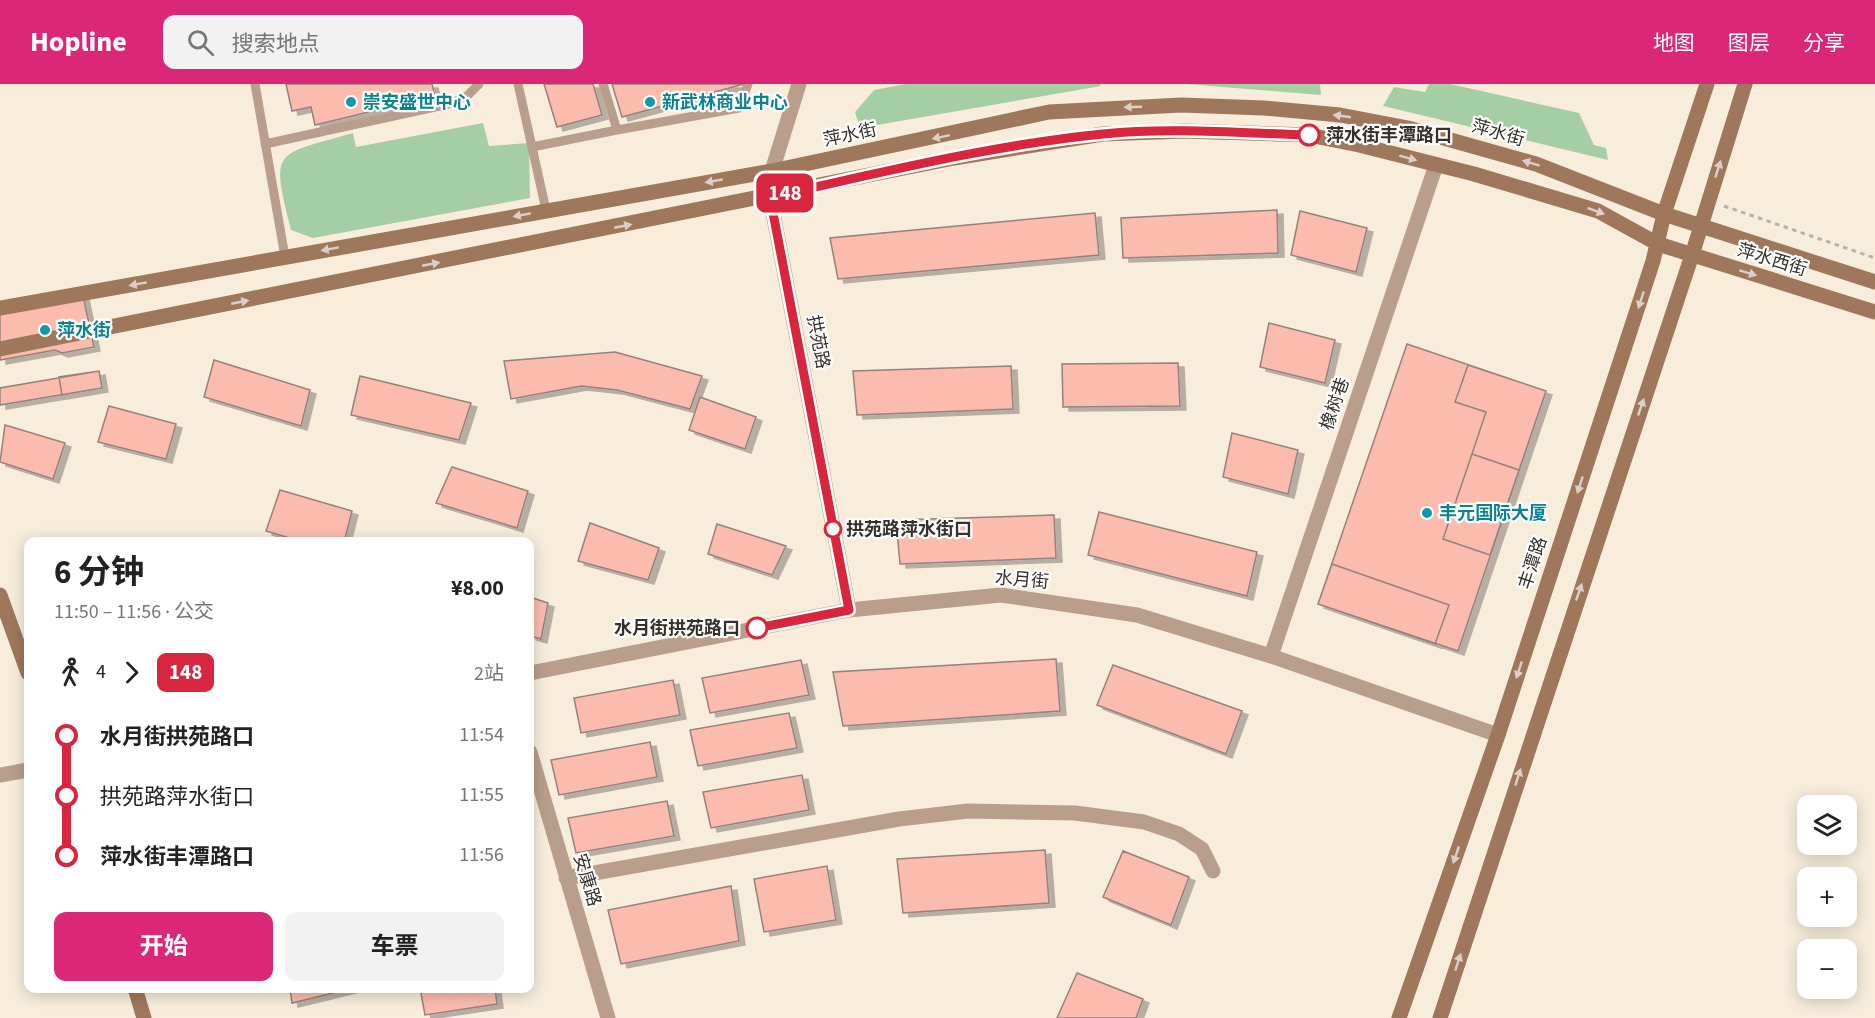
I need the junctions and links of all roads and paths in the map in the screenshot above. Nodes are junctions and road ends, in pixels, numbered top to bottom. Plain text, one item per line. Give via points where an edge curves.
1 (255, 84) edge
2 (479, 84) edge
3 (518, 84) edge
4 (603, 84) edge
5 (748, 84) edge
6 (799, 84) edge
7 (1707, 84) edge
8 (1745, 84) edge
9 (617, 130) junction
10 (265, 144) junction
11 (532, 147) junction
12 (1436, 165) junction
13 (772, 171) junction
14 (770, 197) junction
15 (1708, 200) junction
16 (546, 210) dead end
17 (1664, 214) junction
18 (1700, 225) junction
19 (1658, 244) junction
20 (1692, 255) junction
21 (285, 258) junction
22 (1875, 258) edge
23 (1875, 282) edge
24 (0, 308) edge
25 (1875, 312) edge
26 (0, 349) edge
27 (0, 595) edge
28 (849, 610) junction
29 (1271, 656) junction
30 (24, 662) edge
31 (534, 672) edge
32 (1498, 735) junction
33 (534, 766) edge
34 (24, 771) edge
35 (0, 775) edge
36 (1212, 871) dead end
37 (566, 879) junction
38 (136, 993) edge
39 (144, 1018) edge
40 (608, 1018) edge
41 (1399, 1018) edge
42 (1440, 1018) edge

1 - 10 lane
2 - 10 lane via 467,96 450,104
3 - 11 lane
4 - 9 lane
5 - 9 lane via 739,108
6 - 13 street, 拱苑路
7 - 17 main road, 丰潭路
15 -> 8 main road
9 - 11 lane
10 - 21 lane
11 - 16 lane
14 -> 12 main road via 954,158 1103,134 1185,131 1309,135
12 -> 19 main road via 1598,212
12 - 29 street, 橡树巷
13 - 14 street, 拱苑路
17 -> 13 main road, 萍水街 via 1536,164 1408,128 1340,115 1264,108 1181,105 1048,112
13 -> 21 main road, 萍水街
26 -> 14 main road
14 - 28 street, 拱苑路
15 - 18 main road
15 - 22 path
17 - 18 main road, 萍水街
17 - 19 main road, 丰潭路
18 - 20 main road
18 - 23 main road, 萍水西街
19 - 20 main road, 萍水西街
19 -> 32 main road, 丰潭路
20 -> 25 main road, 萍水西街
42 -> 20 main road
21 -> 24 main road, 萍水街
27 - 30 main road
28 - 29 street, 水月街 via 1001,595 1137,615
28 - 31 street, 水月街
29 - 32 street, 水月街
32 -> 41 main road, 丰潭路
33 - 37 street, 安康路
34 - 35 street
36 - 37 street via 1202,849 1179,834 1144,822 1075,813 968,811 899,819
37 - 40 street, 安康路
38 - 39 main road

